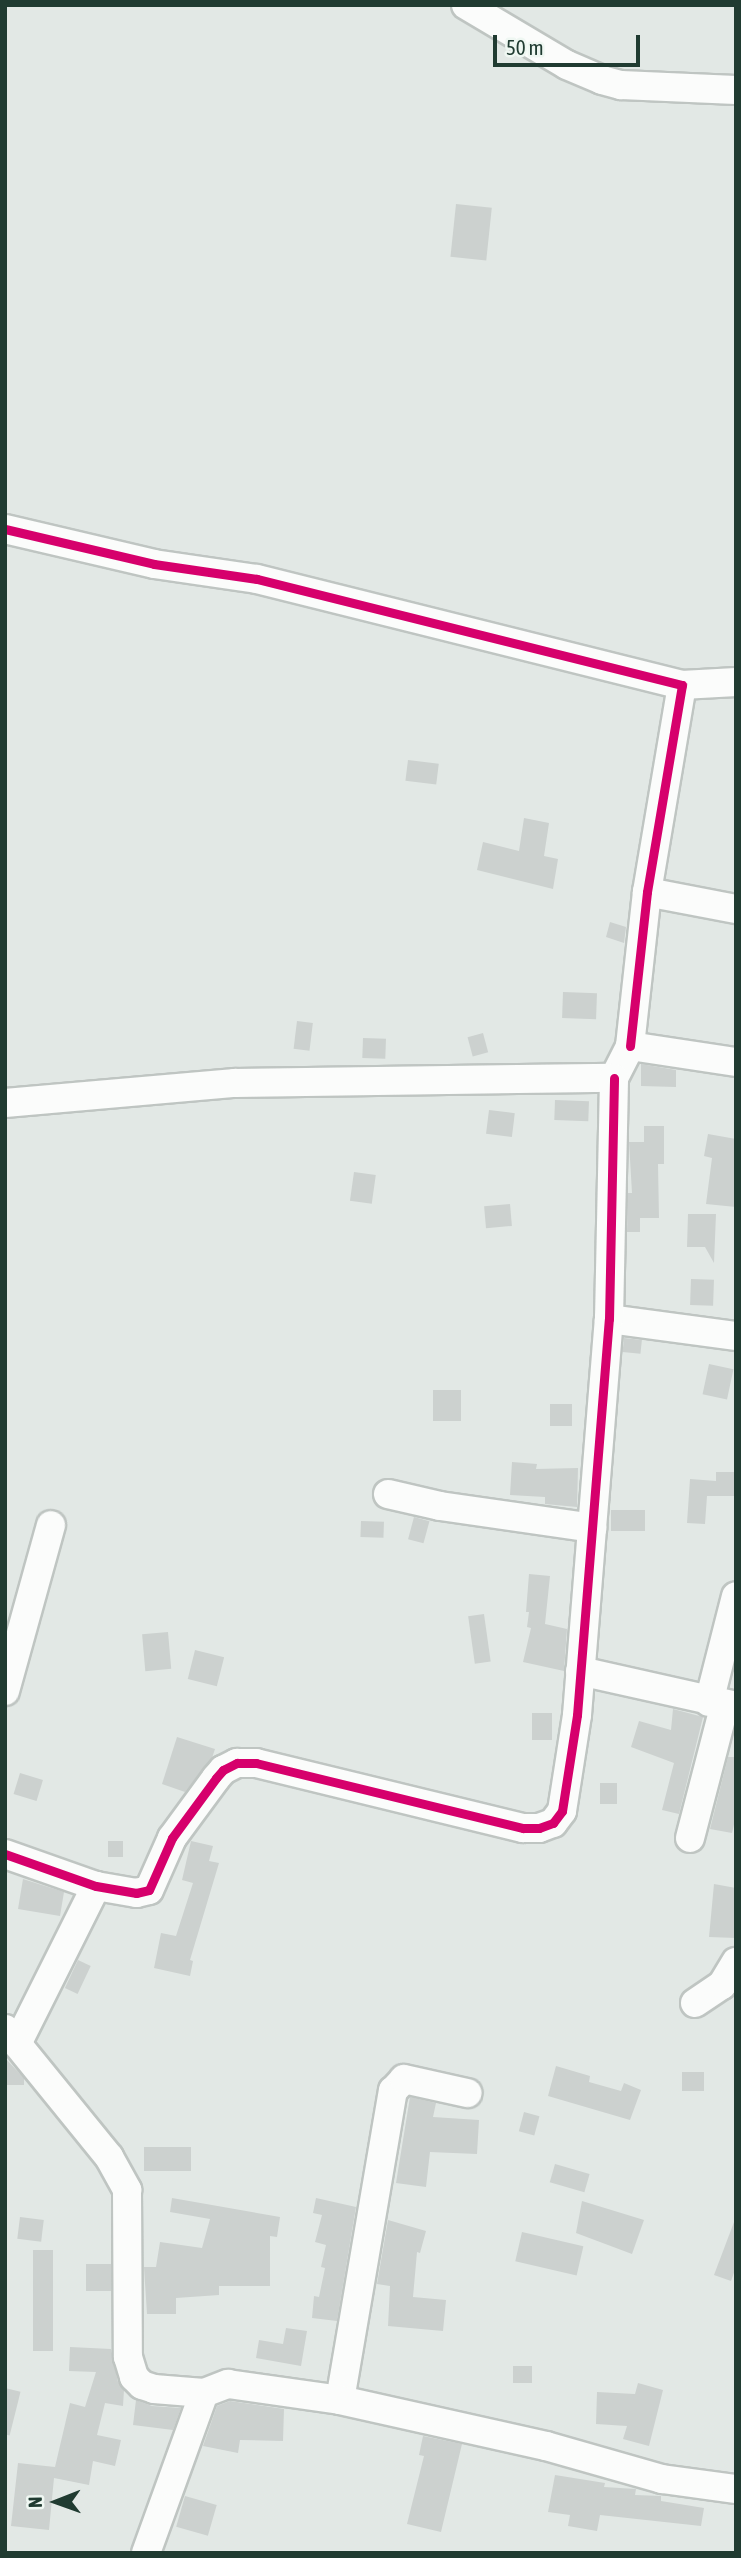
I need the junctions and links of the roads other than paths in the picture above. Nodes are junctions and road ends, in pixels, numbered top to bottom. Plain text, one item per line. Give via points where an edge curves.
1 (466, 5) edge
2 (736, 90) edge
3 (5, 529) edge
4 (736, 682) edge
5 (682, 685) junction
6 (647, 892) junction
7 (736, 909) edge
8 (630, 1046) junction
9 (736, 1062) edge
10 (614, 1078) junction
11 (5, 1103) edge
12 (609, 1319) junction
13 (736, 1336) edge
14 (388, 1494) dead end
15 (51, 1525) dead end
16 (592, 1528) junction
17 (736, 1597) edge
18 (580, 1671) junction
19 (5, 1691) edge
20 (723, 1704) edge
21 (690, 1838) dead end
22 (5, 1854) edge
23 (96, 1886) junction
24 (736, 1962) edge
25 (695, 2003) dead end
26 (11, 2037) edge
27 (467, 2093) dead end
28 (204, 2393) junction
29 (340, 2400) junction
30 (736, 2489) edge
31 (146, 2553) edge

1 - 2 street via 567,65 602,80
3 - 5 street via 154,564 257,579
4 - 5 street
5 - 6 street
6 - 7 street
6 - 8 street
8 - 9 street
8 - 10 street
10 - 11 street via 235,1083
10 - 12 street
12 - 13 street
12 - 16 street
14 - 16 street
15 - 19 street
16 - 18 street
17 - 20 street
18 - 20 street
18 - 23 street via 562,1811 553,1823 523,1828 256,1763 237,1763 216,1778 172,1838 149,1890 136,1893
20 - 21 street
22 - 23 street
23 - 26 street
24 - 25 street via 722,1985
26 - 28 street via 109,2157 127,2190 128,2357 134,2377 154,2389
27 - 29 street via 408,2080 396,2085
28 - 29 street via 217,2385 239,2384
28 - 31 street
29 - 30 street via 546,2446 662,2479

